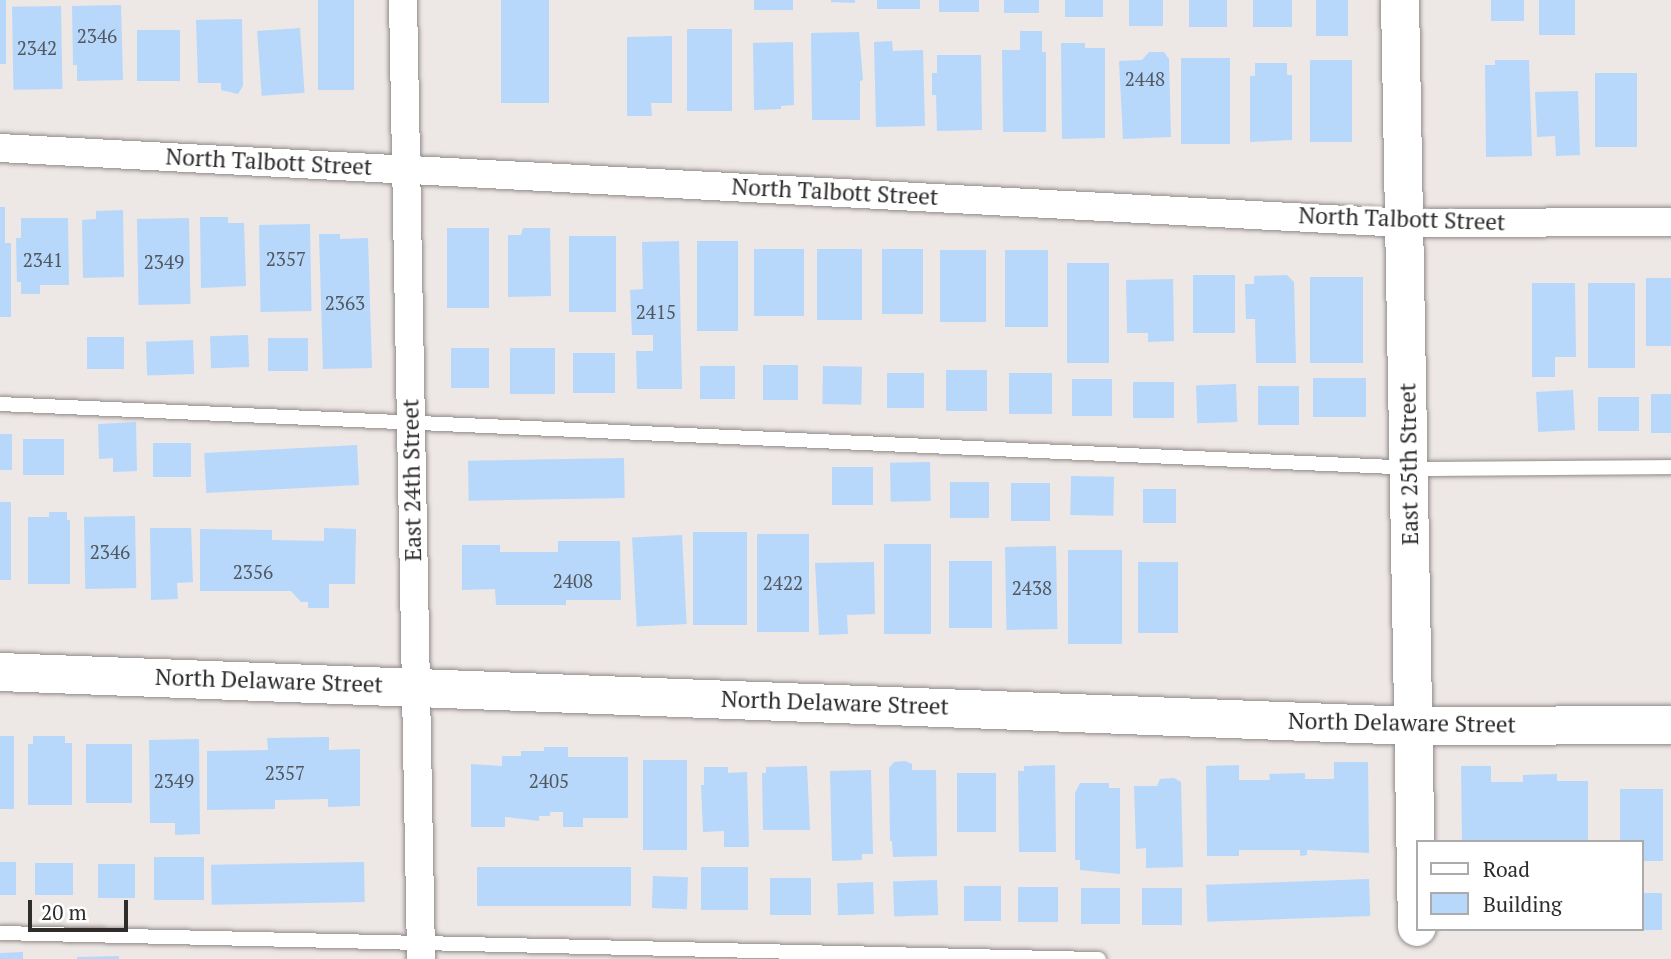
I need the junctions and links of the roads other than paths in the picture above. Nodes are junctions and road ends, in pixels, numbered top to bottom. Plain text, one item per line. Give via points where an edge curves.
1 (403, 0) edge
2 (1400, 0) edge
3 (0, 148) edge
4 (406, 169) junction
5 (1671, 222) edge
6 (1404, 223) junction
7 (0, 404) edge
8 (410, 422) junction
9 (1671, 467) edge
10 (1409, 468) junction
11 (0, 671) edge
12 (416, 687) junction
13 (1671, 725) edge
14 (1413, 726) junction
15 (1416, 878) edge
16 (1417, 931) edge
17 (0, 933) edge
18 (421, 951) edge
19 (1099, 959) edge
20 (1418, 959) edge

1 - 4 street, East 24th Street
2 - 6 main road, East 25th Street
3 - 4 street, North Talbott Street
4 - 6 street, North Talbott Street
4 - 8 street, East 24th Street
5 - 6 street, North Talbott Street
6 - 10 main road, East 25th Street
7 - 8 lane
8 - 10 lane
8 - 12 street, East 24th Street
9 - 10 lane
10 - 14 main road, East 25th Street
11 - 12 main road, North Delaware Street
12 - 14 main road, North Delaware Street
12 - 18 street, East 24th Street
13 - 14 main road, North Delaware Street
14 - 15 main road, East 25th Street
16 - 20 main road, East 25th Street
17 - 18 lane
18 - 19 lane

